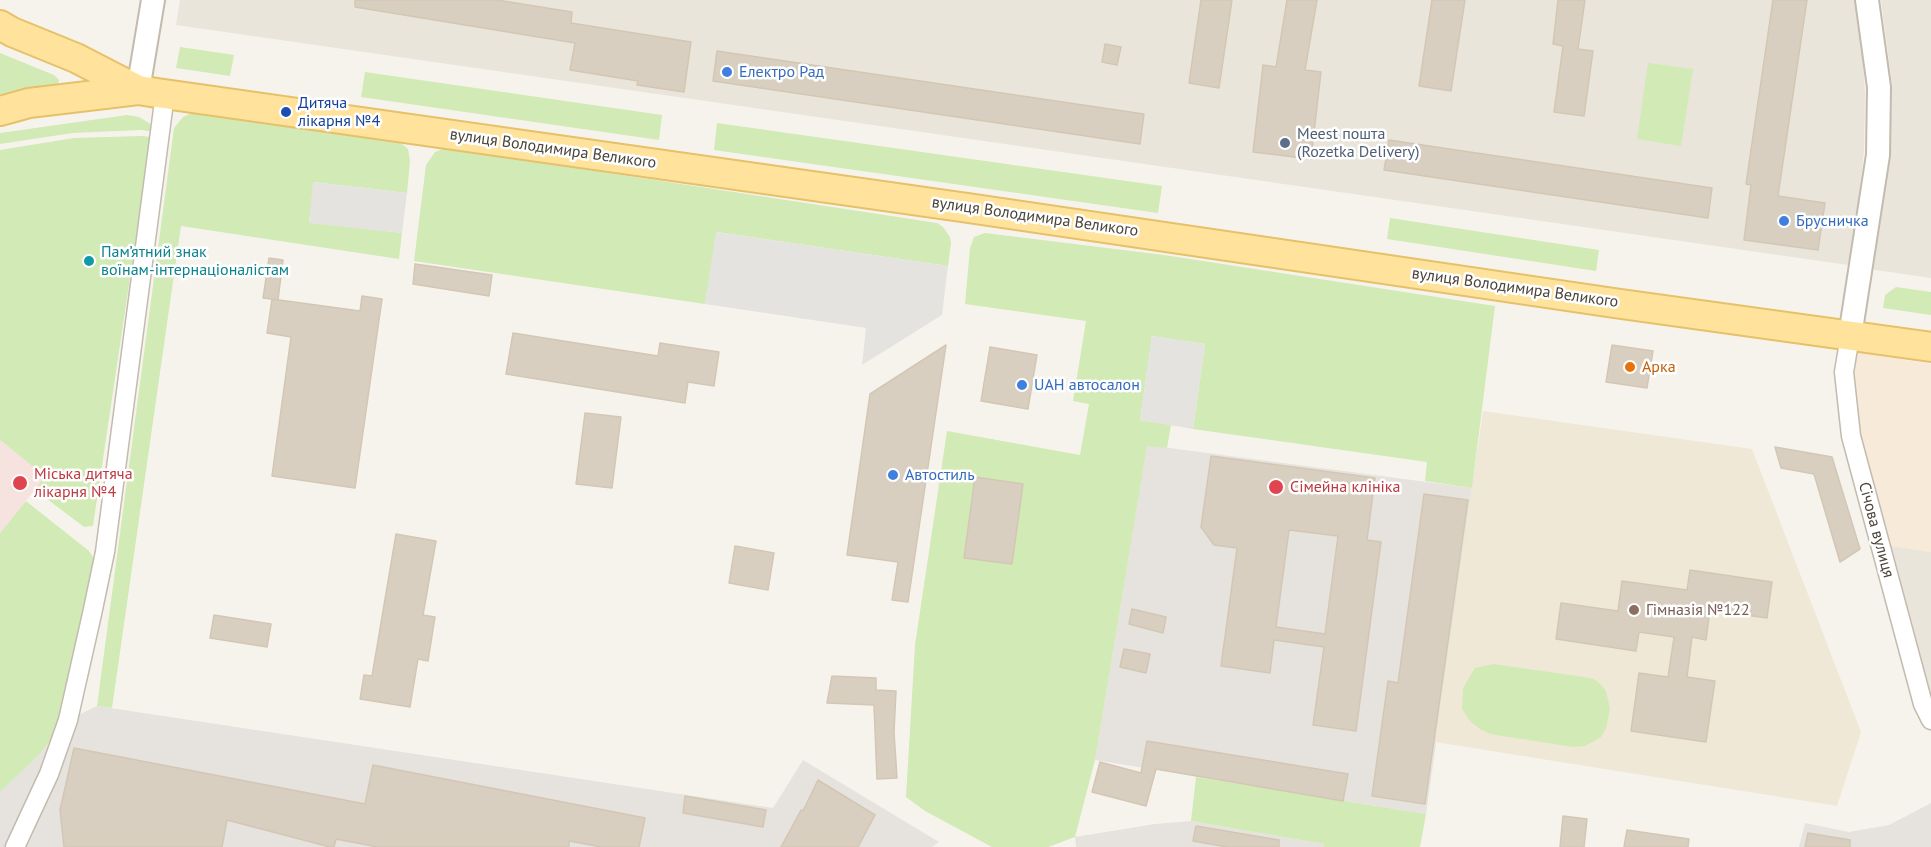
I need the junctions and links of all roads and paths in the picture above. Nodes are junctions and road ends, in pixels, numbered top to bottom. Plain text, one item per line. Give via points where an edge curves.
1 (153, 0) edge
2 (1868, 0) edge
3 (0, 25) edge
4 (152, 92) junction
5 (0, 111) edge
6 (1850, 336) junction
7 (1931, 347) edge
8 (1931, 720) edge
9 (15, 847) edge

1 - 4 street
2 - 6 street via 1879,87 1878,155
3 - 4 main road
4 - 5 main road via 29,104
4 - 6 main road, вулиця Володимира Великого
4 - 9 street via 106,541 93,614 68,720 45,784
6 - 7 main road, вулиця Володимира Великого
6 - 8 street, Січова вулиця via 1844,372 1851,436 1923,704

